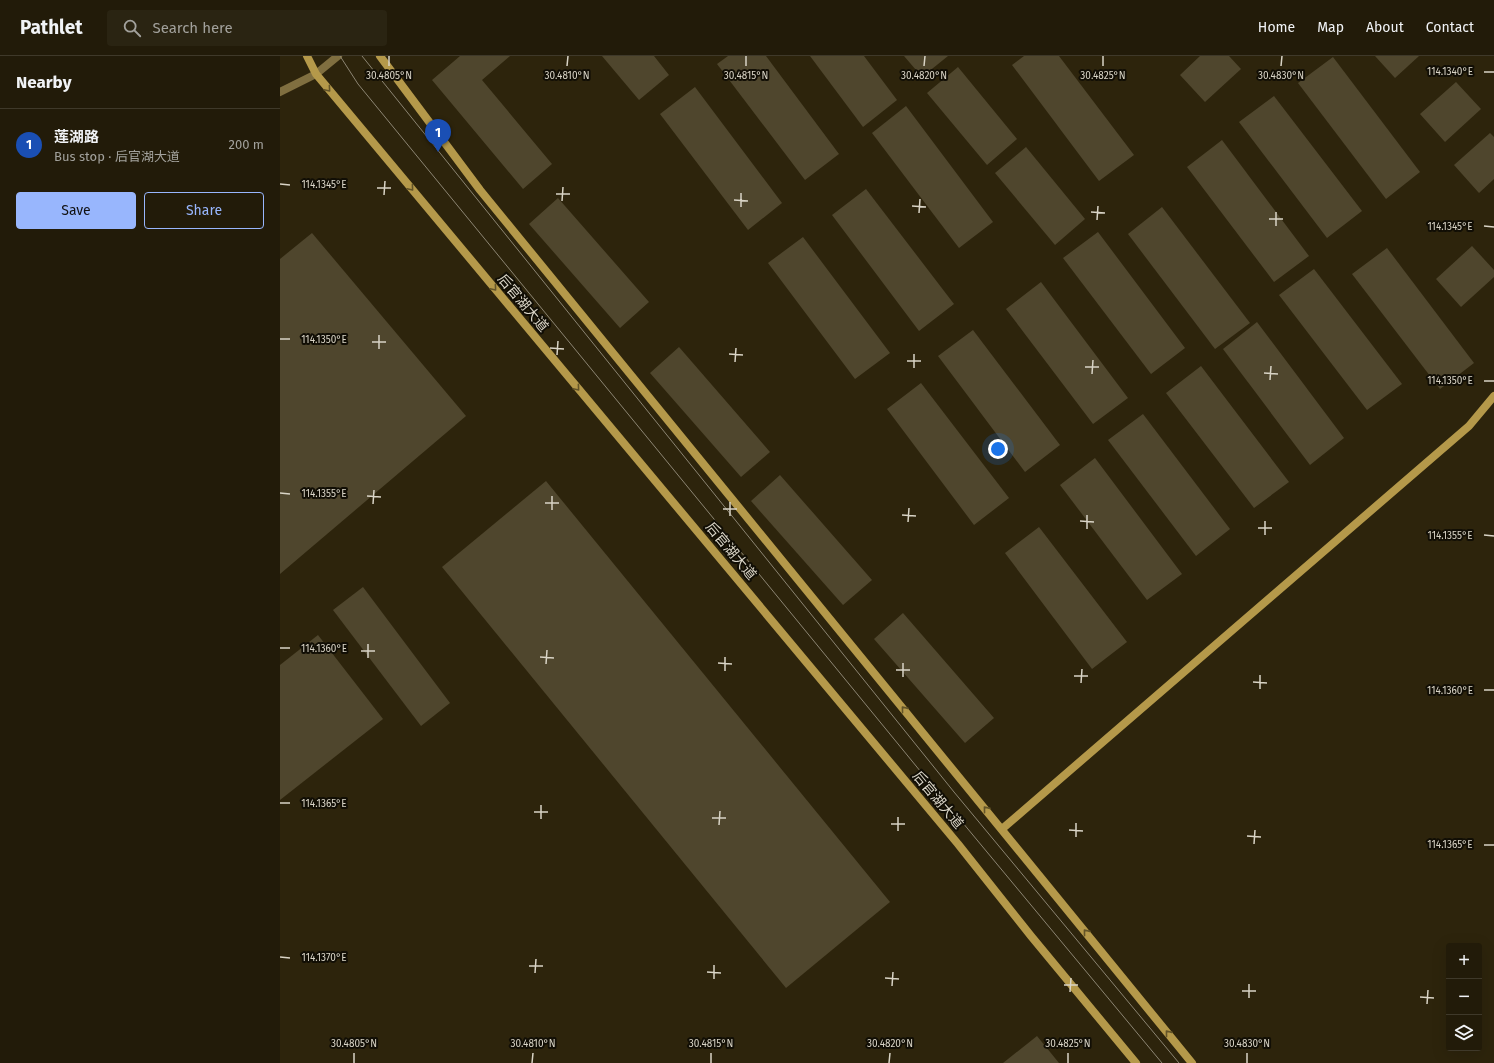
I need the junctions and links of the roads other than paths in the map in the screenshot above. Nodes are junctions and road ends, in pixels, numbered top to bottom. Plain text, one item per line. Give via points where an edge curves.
1 (306, 56) edge
2 (338, 56) edge
3 (380, 56) edge
4 (316, 74) junction
5 (280, 92) edge
6 (1494, 396) edge
7 (1002, 829) junction
8 (1136, 1063) edge
9 (1192, 1063) edge

1 - 4 main road, 后官湖大道
2 - 4 street
7 -> 3 main road via 480,190
4 - 5 street
4 -> 8 main road, 后官湖大道 via 958,844
6 - 7 main road via 1469,426
9 -> 7 main road

